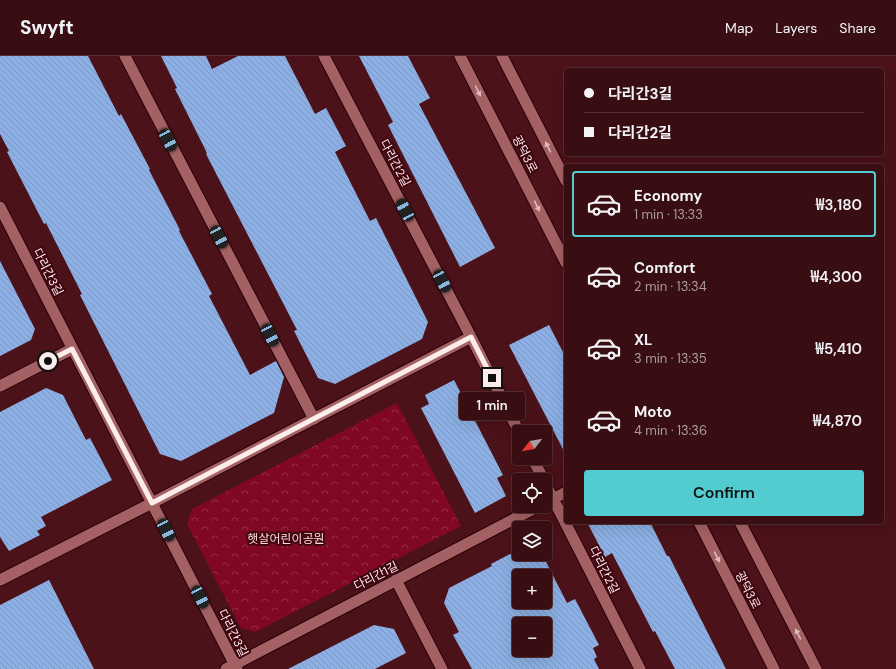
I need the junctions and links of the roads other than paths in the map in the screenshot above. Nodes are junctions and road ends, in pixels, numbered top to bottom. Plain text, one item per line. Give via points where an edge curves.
1 (125, 56) edge
2 (324, 56) edge
3 (460, 56) edge
4 (502, 56) edge
5 (564, 177) edge
6 (0, 207) edge
7 (564, 259) edge
8 (471, 337) junction
9 (72, 349) junction
10 (0, 386) edge
11 (314, 418) junction
12 (515, 425) edge
13 (564, 493) edge
14 (552, 499) edge
15 (152, 503) junction
16 (552, 507) edge
17 (525, 513) edge
18 (700, 524) edge
19 (741, 524) edge
20 (0, 580) edge
21 (396, 580) junction
22 (232, 667) edge
23 (442, 669) edge
24 (640, 669) edge
25 (774, 669) edge
26 (816, 669) edge

1 - 11 street
2 - 8 street, 다리간2길
3 -> 7 street, 광덕3로
5 -> 4 street, 광덕3로
6 - 9 street, 다리간3길
8 - 11 street
8 - 12 street, 다리간2길
9 - 10 street
9 - 15 street, 다리간3길
11 - 15 street
13 - 14 street
15 - 20 street
15 - 22 street, 다리간3길
16 - 24 street, 다리간2길
17 - 21 street, 다리간1길
18 -> 25 street, 광덕3로
26 -> 19 street, 광덕3로
21 - 22 street, 다리간1길
21 - 23 street

